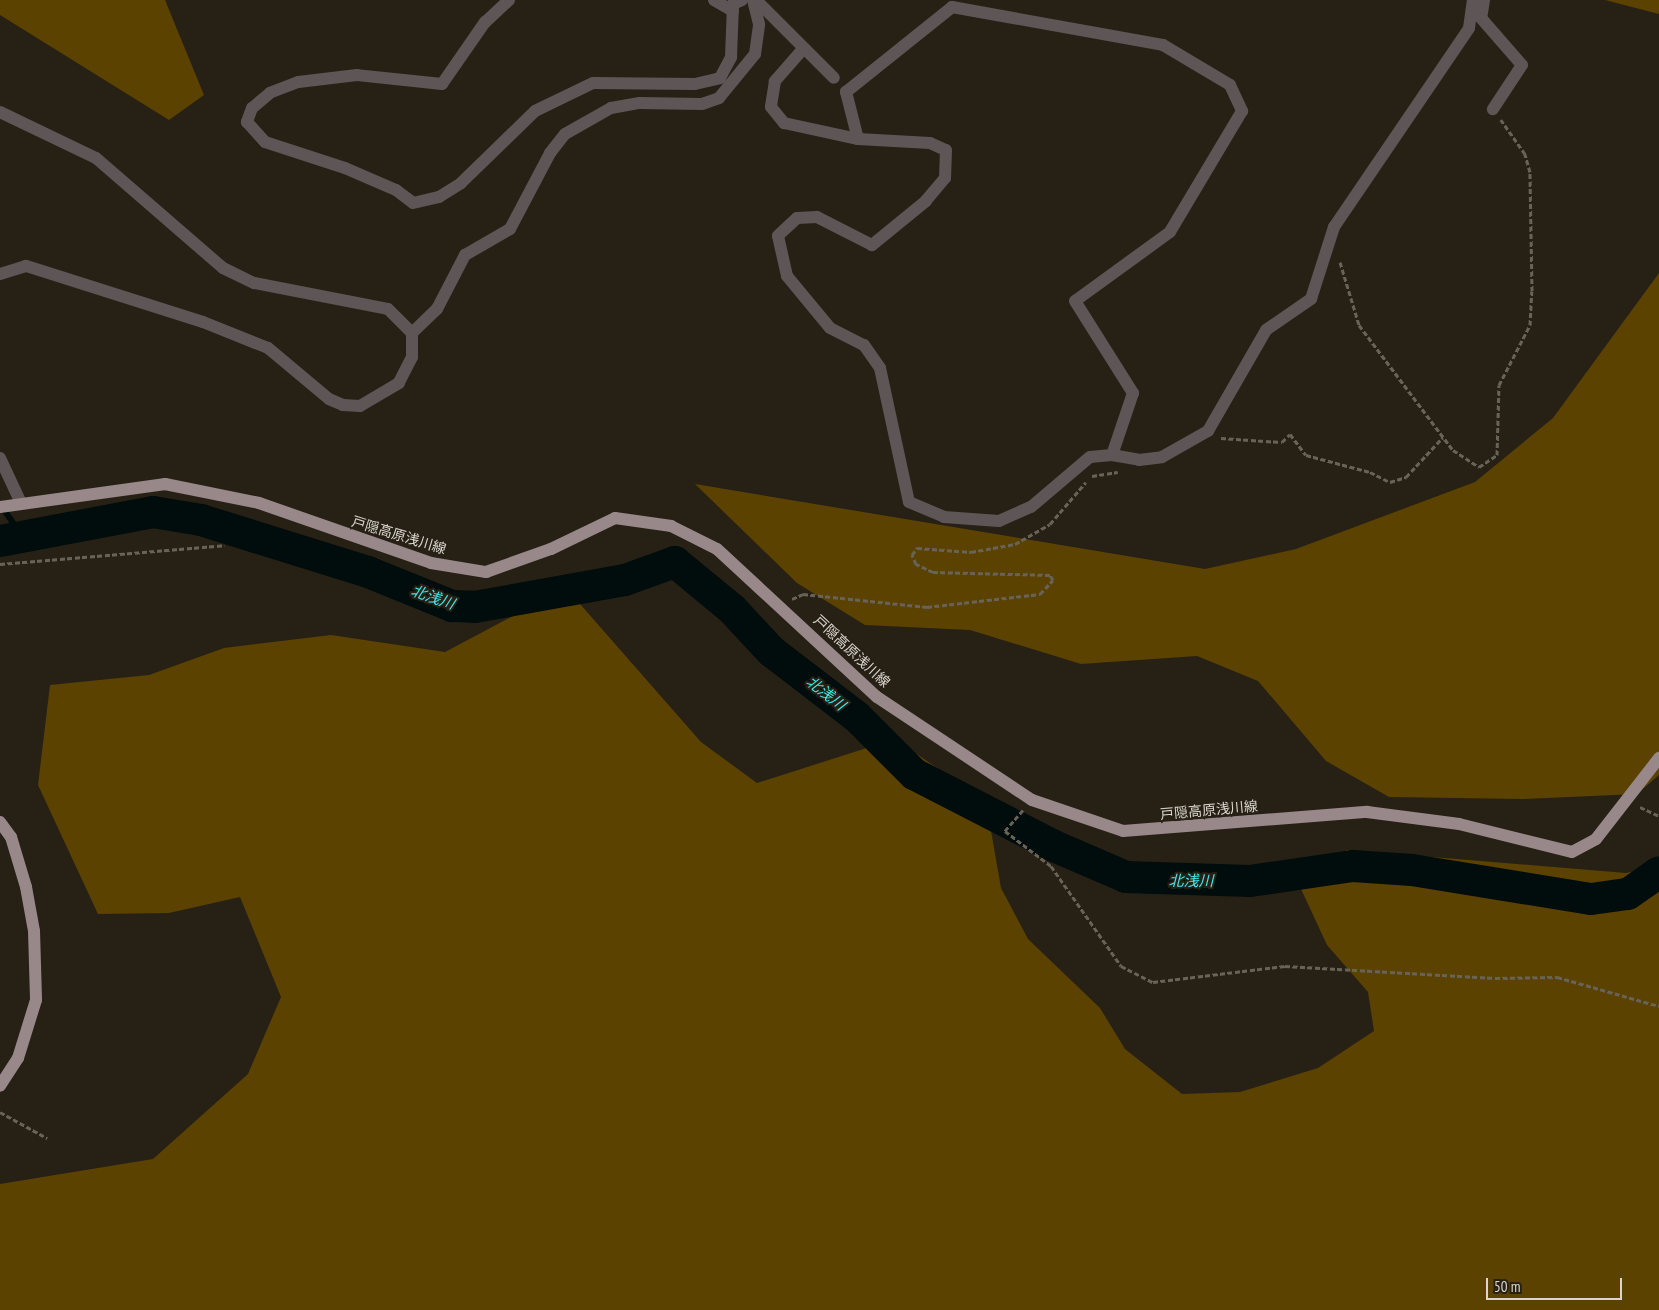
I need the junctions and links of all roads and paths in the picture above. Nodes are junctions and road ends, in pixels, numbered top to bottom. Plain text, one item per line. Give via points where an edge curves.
1 (509, 0) edge
2 (714, 0) edge
3 (742, 0) edge
4 (754, 0) edge
5 (1473, 0) edge
6 (1484, 0) edge
7 (733, 11) junction
8 (803, 49) junction
9 (834, 78) dead end
10 (1493, 109) joint
11 (0, 112) edge
12 (858, 139) junction
13 (1342, 254) dead end
14 (0, 274) edge
15 (412, 333) junction
16 (1210, 428) junction
17 (1443, 437) junction
18 (1112, 455) junction
19 (0, 458) edge
20 (1130, 471) dead end
21 (11, 505) edge
22 (224, 545) dead end
23 (0, 564) edge
24 (780, 605) junction
25 (1659, 758) edge
26 (1032, 800) junction
27 (1628, 802) junction
28 (1659, 816) edge
29 (0, 822) edge
30 (1659, 1006) edge
31 (0, 1086) edge
32 (0, 1112) edge
33 (47, 1138) dead end

1 - 7 street via 485,22 442,84 357,75 298,82 270,93 252,108 248,122 265,142 345,168 396,190 413,203 439,197 461,183 535,111 594,83 695,84 720,78 731,57
2 - 7 street
3 - 7 street via 733,4
4 - 8 street
4 - 15 street via 759,24 755,54 719,98 702,104 640,104 611,108 565,134 550,153 510,230 466,255 436,309
5 - 16 street via 1469,28 1334,227 1311,299 1266,330
6 - 10 street via 1481,18 1522,65
8 - 9 street
8 - 12 street via 775,81 771,107 784,123
10 - 17 path via 1525,154 1530,172 1530,326 1499,385 1497,455 1479,467 1453,450
11 - 15 street via 96,158 223,268 254,283 380,305
12 - 18 street via 930,143 946,150 945,178 926,201 872,244 817,217 797,218 778,236 786,276 830,328 864,345 880,368 909,502 944,517 999,521 1031,507 1090,457
12 - 18 street via 846,92 952,7 1163,45 1230,84 1242,111 1170,232 1075,301 1133,393
13 - 17 path via 1339,263 1359,324
14 - 15 street via 26,266 203,322 268,348 329,399 343,405 360,406 399,383 412,357
16 - 17 path via 1224,441 1282,442 1290,434 1306,455 1370,472 1390,482 1406,477
16 - 18 street via 1162,457 1139,460
19 - 21 street
20 - 24 path via 1091,476 1050,524 1015,544 971,552 917,548 912,555 916,564 933,572 1050,575 1053,580 1040,594 927,607 803,594
21 - 24 main road, 戸隠高原浅川線 via 165,484 259,503 431,563 486,572 551,549 615,518 671,526 717,549
22 - 23 path
24 - 26 main road, 戸隠高原浅川線 via 877,697
25 - 27 main road, 戸隠高原浅川線
26 - 27 main road, 戸隠高原浅川線 via 1123,831 1367,812 1458,824 1572,852 1596,839
26 - 30 path via 1005,831 1051,866 1121,966 1153,982 1285,966 1495,978 1557,976
27 - 28 path
29 - 31 main road via 11,838 26,887 34,931 36,1000 18,1058
32 - 33 path

